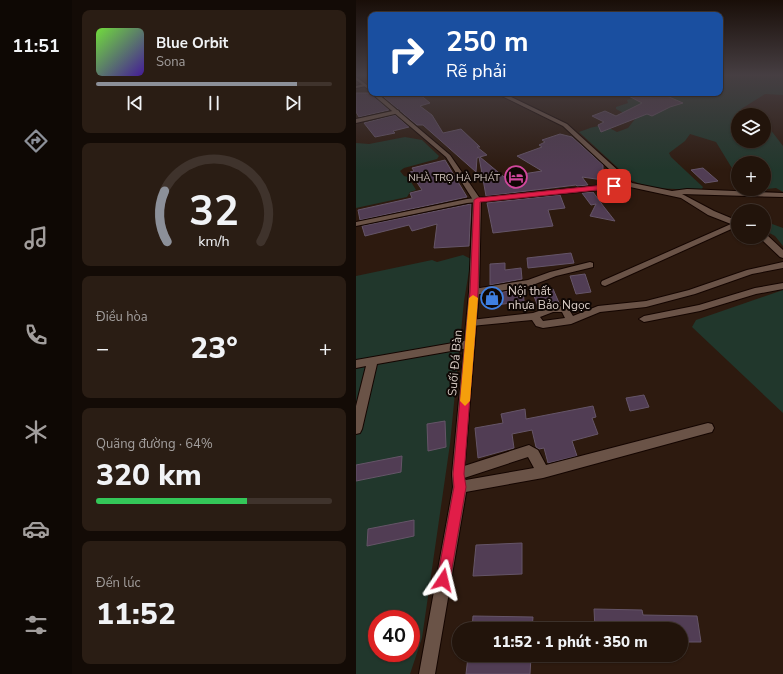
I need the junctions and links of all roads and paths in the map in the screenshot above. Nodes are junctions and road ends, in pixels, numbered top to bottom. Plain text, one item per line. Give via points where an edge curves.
1 (390, 106) edge
2 (527, 106) edge
3 (397, 112) junction
4 (356, 121) edge
5 (630, 185) junction
6 (672, 194) junction
7 (783, 195) edge
8 (477, 200) junction
9 (731, 221) edge
10 (356, 224) edge
11 (731, 227) edge
12 (771, 243) edge
13 (783, 255) edge
14 (590, 265) dead end
15 (783, 265) edge
16 (605, 283) dead end
17 (783, 286) edge
18 (474, 292) junction
19 (535, 316) junction
20 (644, 319) dead end
21 (571, 321) junction
22 (472, 323) junction
23 (470, 344) junction
24 (373, 360) junction
25 (356, 364) edge
26 (708, 428) dead end
27 (356, 429) edge
28 (543, 472) junction
29 (458, 474) junction
30 (460, 487) junction
31 (427, 674) edge

1 - 3 street
2 - 5 street via 565,125
3 - 4 street
3 - 8 street via 448,156
5 - 6 street
5 - 8 street
6 - 7 street via 687,191
6 - 9 street via 683,196 711,213
8 - 10 street
8 - 18 street, Suối Đá Bàn
11 - 16 street
12 - 13 street
14 - 18 street via 553,274 530,283
15 - 21 street via 750,272 692,292 646,304 598,309
17 - 20 street via 755,291 700,308
18 - 22 street, Suối Đá Bàn
19 - 21 street via 539,324 543,325
19 - 21 street via 546,309 562,308
19 - 22 street
22 - 23 street, Suối Đá Bàn
23 - 24 street
23 - 29 street, Suối Đá Bàn
24 - 25 street
24 - 27 street
26 - 28 street
28 - 29 street via 534,454 529,451
28 - 30 street
29 - 30 street, Suối Đá Bàn
30 - 31 street, Suối Đá Bàn

